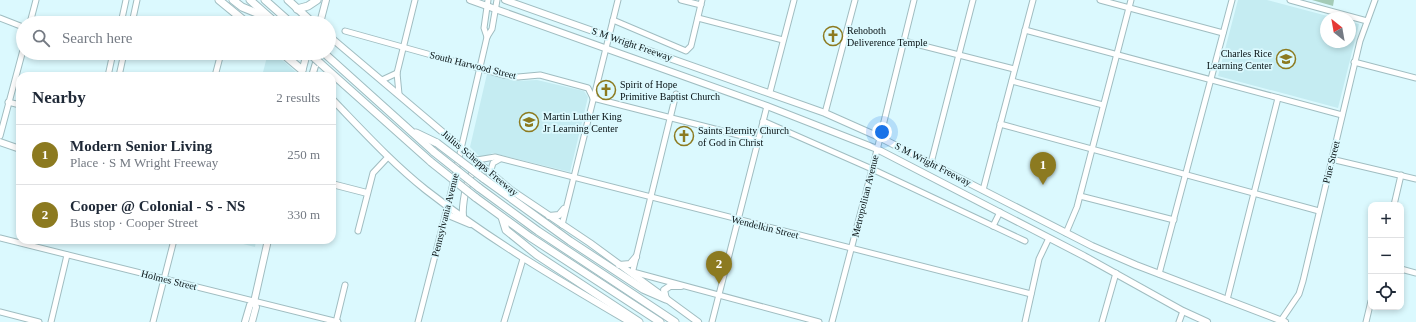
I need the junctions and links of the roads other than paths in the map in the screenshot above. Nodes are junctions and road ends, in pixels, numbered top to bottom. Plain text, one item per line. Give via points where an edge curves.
1 (36, 0) edge
2 (126, 0) edge
3 (137, 0) edge
4 (219, 0) edge
5 (234, 0) edge
6 (250, 0) edge
7 (265, 0) edge
8 (273, 0) edge
9 (288, 0) edge
10 (317, 0) edge
11 (326, 0) edge
12 (415, 0) edge
13 (470, 0) edge
14 (498, 0) edge
15 (505, 0) edge
16 (618, 0) edge
17 (681, 0) edge
18 (794, 0) edge
19 (855, 0) edge
20 (914, 0) edge
21 (973, 0) edge
22 (1033, 0) edge
23 (1100, 0) edge
24 (1131, 0) edge
25 (1232, 0) edge
26 (1290, 0) edge
27 (1375, 0) edge
28 (487, 3) edge
29 (702, 3) edge
30 (1129, 8) junction
31 (297, 9) junction
32 (496, 9) junction
33 (32, 16) edge
34 (123, 16) edge
35 (134, 16) edge
36 (239, 16) edge
37 (263, 16) edge
38 (268, 16) edge
39 (283, 16) edge
40 (286, 16) edge
41 (305, 16) edge
42 (322, 16) edge
43 (0, 18) edge
44 (698, 18) junction
45 (613, 20) junction
46 (1367, 20) junction
47 (16, 24) edge
48 (1025, 30) junction
49 (345, 31) dead end
50 (1223, 33) junction
51 (608, 36) junction
52 (487, 37) junction
53 (783, 40) junction
54 (904, 41) junction
55 (336, 42) edge
56 (403, 47) junction
57 (606, 49) junction
58 (960, 54) junction
59 (1117, 54) junction
60 (20, 60) edge
61 (111, 60) edge
62 (122, 60) edge
63 (219, 60) edge
64 (289, 60) edge
65 (306, 60) edge
66 (316, 60) edge
67 (317, 60) edge
68 (332, 60) edge
69 (1354, 62) junction
70 (480, 67) junction
71 (1014, 69) junction
72 (17, 72) edge
73 (109, 72) edge
74 (120, 72) edge
75 (216, 72) edge
76 (301, 72) edge
77 (302, 72) edge
78 (312, 72) edge
79 (330, 72) edge
80 (397, 73) junction
81 (16, 74) edge
82 (336, 77) edge
83 (1416, 78) edge
84 (382, 80) junction
85 (1211, 80) junction
86 (1012, 81) junction
87 (770, 92) junction
88 (399, 94) junction
89 (676, 94) dead end
90 (593, 98) junction
91 (1278, 98) junction
92 (8, 102) junction
93 (336, 103) edge
94 (16, 104) edge
95 (1103, 105) junction
96 (767, 106) junction
97 (825, 113) junction
98 (1342, 115) junction
99 (670, 118) junction
100 (763, 121) junction
101 (1000, 124) junction
102 (409, 130) junction
103 (0, 136) edge
104 (879, 137) junction
105 (758, 140) junction
106 (0, 142) edge
107 (16, 148) edge
108 (462, 148) junction
109 (877, 149) junction
110 (1092, 149) junction
111 (388, 157) junction
112 (500, 159) junction
113 (1331, 159) junction
114 (477, 160) junction
115 (931, 163) junction
116 (872, 169) junction
117 (489, 171) junction
118 (1186, 174) junction
119 (1401, 175) junction
120 (572, 178) junction
121 (1416, 179) edge
122 (336, 185) edge
123 (983, 190) junction
124 (367, 193) junction
125 (1254, 194) junction
126 (1080, 196) junction
127 (650, 198) junction
128 (1395, 202) edge
129 (448, 205) junction
130 (564, 209) junction
131 (1000, 212) junction
132 (1319, 212) junction
133 (446, 214) junction
134 (463, 216) junction
135 (550, 216) junction
136 (502, 217) junction
137 (738, 220) junction
138 (1174, 220) junction
139 (562, 225) junction
140 (993, 226) junction
141 (481, 229) junction
142 (358, 231) dead end
143 (1066, 233) junction
144 (0, 238) edge
145 (1049, 238) junction
146 (1025, 241) dead end
147 (16, 242) edge
148 (24, 244) edge
149 (173, 244) edge
150 (267, 244) edge
151 (851, 249) junction
152 (67, 255) junction
153 (636, 257) junction
154 (523, 258) junction
155 (619, 265) junction
156 (1404, 270) edge
157 (632, 273) junction
158 (1116, 273) junction
159 (1416, 273) edge
160 (1158, 274) junction
161 (164, 279) junction
162 (345, 285) dead end
163 (681, 286) junction
164 (1031, 294) junction
165 (719, 296) junction
166 (666, 299) junction
167 (1228, 300) junction
168 (254, 302) junction
169 (1369, 310) edge
170 (1183, 311) junction
171 (0, 312) edge
172 (620, 319) edge
173 (39, 322) edge
174 (51, 322) edge
175 (153, 322) edge
176 (245, 322) edge
177 (252, 322) edge
178 (337, 322) edge
179 (418, 322) edge
180 (504, 322) edge
181 (630, 322) edge
182 (639, 322) edge
183 (660, 322) edge
184 (676, 322) edge
185 (698, 322) edge
186 (712, 322) edge
187 (819, 322) edge
188 (832, 322) edge
189 (1025, 322) edge
190 (1102, 322) edge
191 (1179, 322) edge
192 (1207, 322) edge
193 (1282, 322) edge
194 (1366, 322) edge

1 - 33 street
2 - 34 street
3 - 35 street
4 - 36 highway
5 - 37 highway via 242,7
6 - 38 highway
7 - 39 highway
8 - 40 highway
9 - 31 highway
10 - 31 highway
11 - 42 main road
12 - 56 street
13 - 28 main road, S M Wright Freeway
14 - 32 street, Pennsylvania Avenue
15 - 51 main road, S M Wright Freeway
16 - 45 street
17 - 29 street
18 - 53 street
19 - 97 street
20 - 54 street, Metropolitan Avenue
21 - 58 street
22 - 48 street
23 - 30 street
24 - 30 street
25 - 50 street
26 - 46 street
27 - 46 street, Pine Street
28 - 32 main road, S M Wright Freeway
28 - 52 street, Pennsylvania Avenue via 484,28
29 - 44 street
30 - 50 street
30 - 59 street
31 - 41 highway
32 - 52 street, Pennsylvania Avenue via 492,28
32 - 57 main road, S M Wright Freeway
43 - 47 street
44 - 45 street via 689,49 683,50
44 - 53 street
45 - 51 street
46 - 69 street, Pine Street
48 - 59 street
48 - 71 street
49 - 56 street, South Harwood Street
50 - 85 street
51 - 57 street
51 - 87 main road, S M Wright Freeway
52 - 70 street, Pennsylvania Avenue
53 - 87 street
54 - 58 street
54 - 104 street, Metropolitan Avenue
55 - 84 main road, Julius Schepps Freeway
56 - 70 street, South Harwood Street
56 - 80 street
57 - 90 street
57 - 96 main road, S M Wright Freeway
58 - 71 street
58 - 115 street
59 - 85 street
59 - 95 street
60 - 72 street
61 - 73 street
62 - 74 street
63 - 75 street
64 - 76 highway
65 - 77 main road
66 - 79 highway, bridge
67 - 78 main road
68 - 102 highway, Julius Schepps Freeway
69 - 83 street
69 - 98 street, Pine Street
70 - 90 street, South Harwood Street via 514,77 540,75 584,87 591,92
70 - 108 street, Pennsylvania Avenue
71 - 86 street
80 - 84 street
80 - 88 street
81 - 92 street
82 - 136 highway, bridge via 431,162
84 - 88 main road, Julius Schepps Freeway
85 - 91 street
85 - 118 street
86 - 95 street
86 - 101 street
87 - 97 main road, S M Wright Freeway
88 - 108 main road, Julius Schepps Freeway
89 - 99 street
90 - 99 street, South Harwood Street
90 - 120 street
91 - 98 street
91 - 125 street
92 - 94 street
92 - 103 street
93 - 111 main road
95 - 110 street
96 - 100 street
96 - 109 main road, S M Wright Freeway
97 - 104 main road, S M Wright Freeway
98 - 113 street, Pine Street
99 - 105 street, South Harwood Street
99 - 127 street
100 - 105 street
100 - 116 street
101 - 110 street
101 - 123 street
102 - 166 highway, bridge via 437,143 570,241 643,289
102 - 184 highway, Julius Schepps Freeway, bridge via 529,225
104 - 109 street, Metropolitan Avenue
104 - 115 main road, S M Wright Freeway
105 - 137 street
106 - 107 main road
108 - 114 main road, Julius Schepps Freeway
108 - 129 street, Pennsylvania Avenue
109 - 116 street, Metropolitan Avenue
109 - 131 main road, S M Wright Freeway
110 - 118 street
110 - 126 street
111 - 124 street via 373,174
111 - 129 main road via 426,190
112 - 114 street, Wendelkin Street via 495,157
112 - 117 street via 493,163
112 - 120 street, Wendelkin Street
113 - 119 street
113 - 132 street, Pine Street
114 - 117 main road, Julius Schepps Freeway
115 - 123 main road, S M Wright Freeway
116 - 140 street
116 - 151 street, Metropolitan Avenue
117 - 134 main road via 476,171 469,178 462,209
117 - 135 main road, Julius Schepps Freeway via 511,190
118 - 125 street
118 - 138 street
119 - 121 street
119 - 128 street
120 - 127 street, Wendelkin Street
120 - 130 street
122 - 124 main road
123 - 143 main road, S M Wright Freeway
124 - 142 street
125 - 132 street
125 - 167 street
126 - 138 street
126 - 143 street
127 - 137 street, Wendelkin Street
127 - 153 street
129 - 133 street, Pennsylvania Avenue
129 - 134 main road
130 - 135 main road via 559,215
130 - 139 street
131 - 140 street
131 - 145 main road, S M Wright Freeway
132 - 193 street, Pine Street via 1299,294
133 - 141 main road
133 - 179 street, Pennsylvania Avenue
134 - 141 main road
135 - 139 main road, Julius Schepps Freeway
136 - 182 highway via 506,230 537,255
136 - 183 highway
137 - 151 street, Wendelkin Street
137 - 165 street
138 - 160 street
139 - 155 main road, Julius Schepps Freeway
140 - 146 street
141 - 154 main road
143 - 160 main road, S M Wright Freeway
144 - 147 street, Holmes Street
145 - 158 main road, S M Wright Freeway
145 - 164 street via 1039,259
148 - 152 street, Holmes Street
149 - 161 street
150 - 168 main road
151 - 164 street, Wendelkin Street
151 - 188 street, Metropolitan Avenue
152 - 161 street, Holmes Street
152 - 174 street
153 - 155 main road via 630,264
153 - 157 street
154 - 172 main road
154 - 180 street
155 - 157 main road, Julius Schepps Freeway
156 - 159 street
157 - 163 street
157 - 166 main road, Julius Schepps Freeway
158 - 170 main road, S M Wright Freeway
158 - 190 street
160 - 167 main road, S M Wright Freeway
161 - 168 street, Holmes Street
161 - 175 street
162 - 178 street
163 - 165 street
163 - 166 main road via 670,286 664,290
164 - 189 street
165 - 186 street
165 - 187 street
166 - 185 main road, Julius Schepps Freeway
167 - 193 main road, S M Wright Freeway
168 - 176 main road via 250,305
168 - 177 main road via 256,307
168 - 178 street, Holmes Street
169 - 194 street
170 - 191 street
170 - 192 main road, S M Wright Freeway
171 - 173 street
172 - 181 main road

